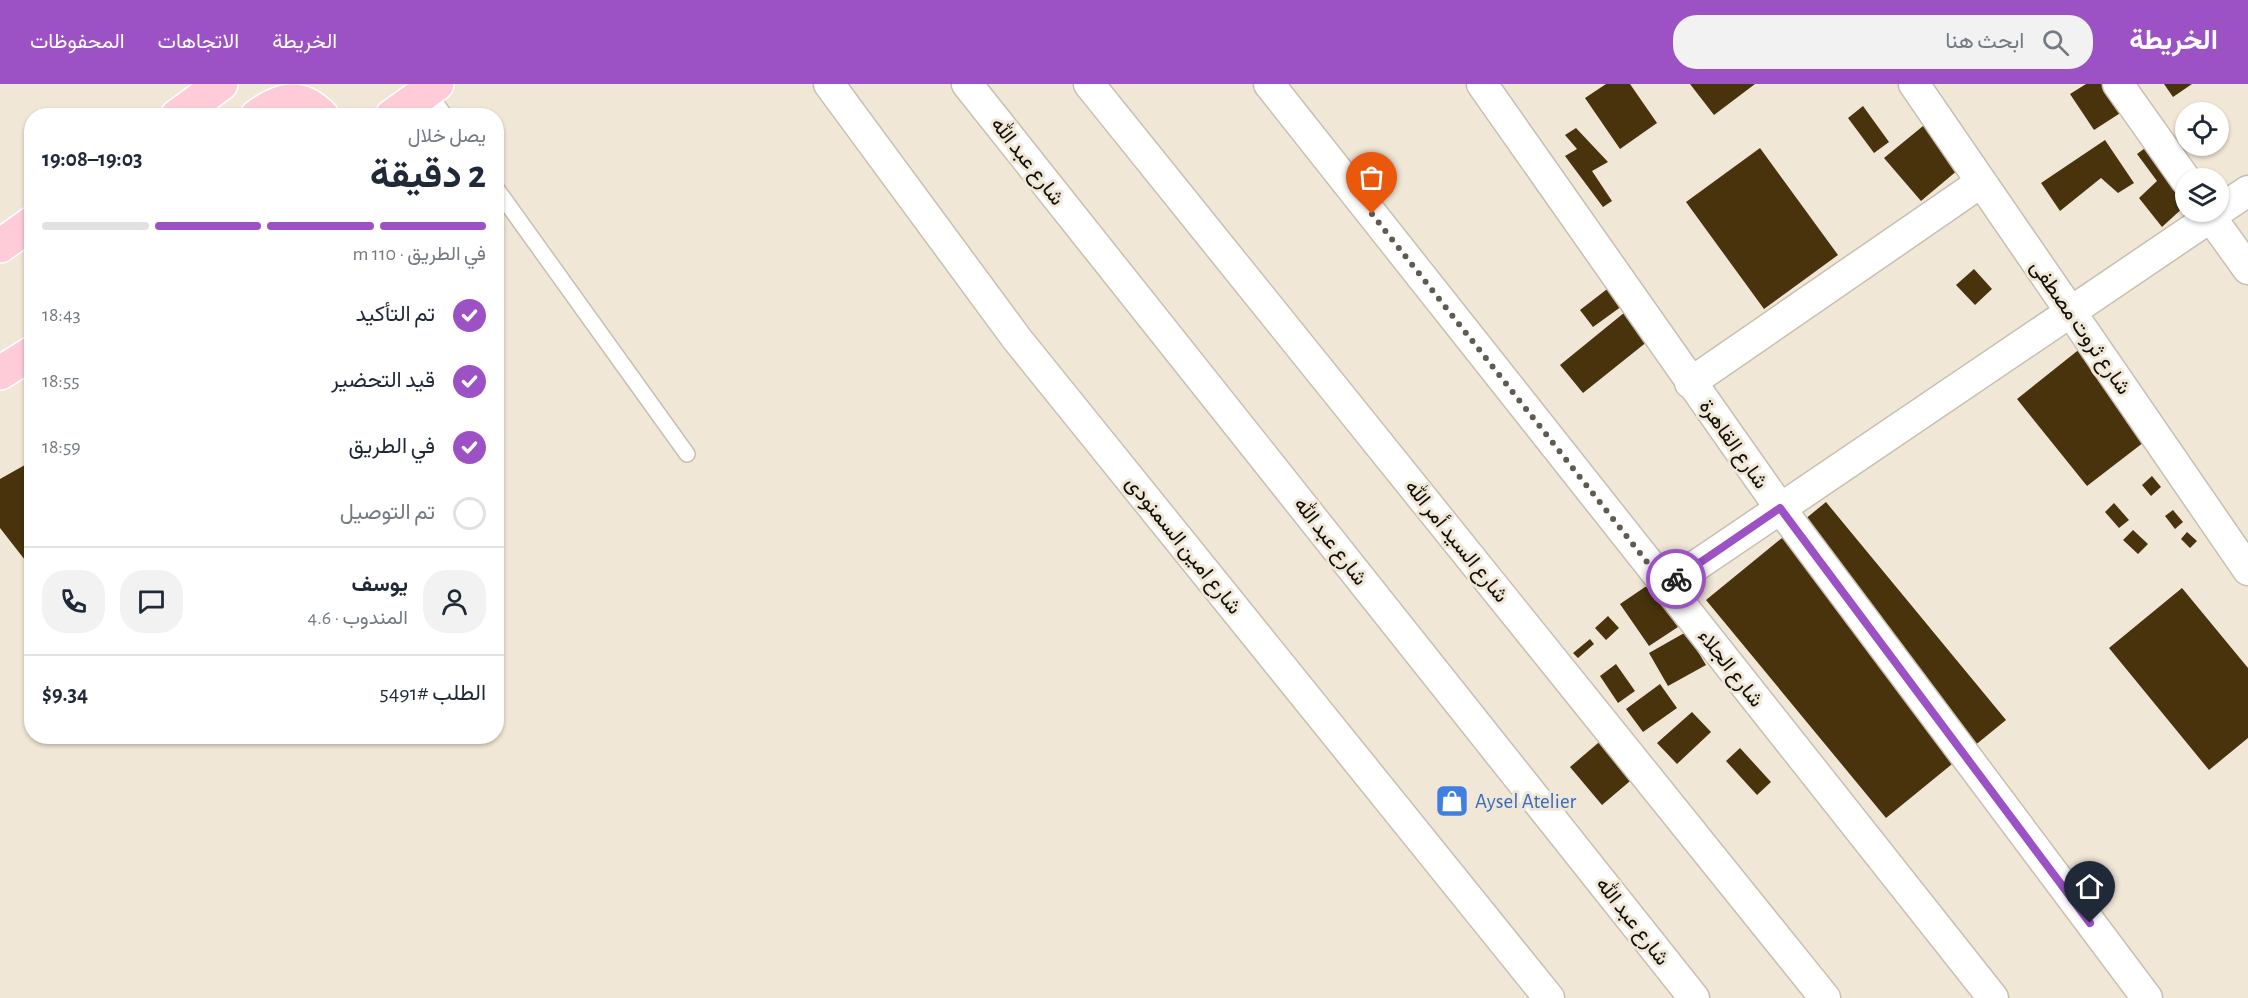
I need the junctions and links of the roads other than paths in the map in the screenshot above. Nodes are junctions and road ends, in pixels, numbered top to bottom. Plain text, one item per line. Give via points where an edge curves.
1 (221, 84) edge
2 (829, 84) edge
3 (967, 84) edge
4 (1089, 84) edge
5 (1269, 84) edge
6 (1482, 84) edge
7 (1914, 84) edge
8 (2118, 84) edge
9 (436, 97) edge
10 (185, 101) edge
11 (270, 108) edge
12 (315, 108) edge
13 (411, 108) edge
14 (2178, 168) edge
15 (1980, 183) junction
16 (2248, 191) edge
17 (504, 199) edge
18 (2229, 203) edge
19 (2201, 222) edge
20 (2219, 222) edge
21 (24, 229) edge
22 (0, 246) edge
23 (2248, 269) edge
24 (2072, 312) junction
25 (24, 358) edge
26 (0, 373) edge
27 (1690, 383) junction
28 (687, 454) dead end
29 (1780, 508) junction
30 (2248, 570) edge
31 (1666, 586) junction
32 (1549, 998) edge
33 (1694, 998) edge
34 (1825, 998) edge
35 (1993, 998) edge
36 (2147, 998) edge

1 - 10 main road
2 - 32 street, شارع امين السمنودى via 1017,339
3 - 33 street, شارع عبد الله
4 - 34 street, شارع السيد أمر الله
5 - 31 street, شارع الجلاء
6 - 27 street, شارع القاهرة
7 - 15 street, شارع ثروت مصطفى
8 - 14 street
9 - 13 main road
11 - 12 main road via 282,101 298,101
15 - 24 street, شارع ثروت مصطفى
15 - 27 street
16 - 18 street
17 - 28 lane
19 - 24 street
20 - 23 street
21 - 22 main road
24 - 29 street
24 - 30 street, شارع ثروت مصطفى
25 - 26 main road
27 - 29 street, شارع القاهرة
29 - 31 street
29 - 36 street, شارع القاهرة
31 - 35 street, شارع الجلاء

